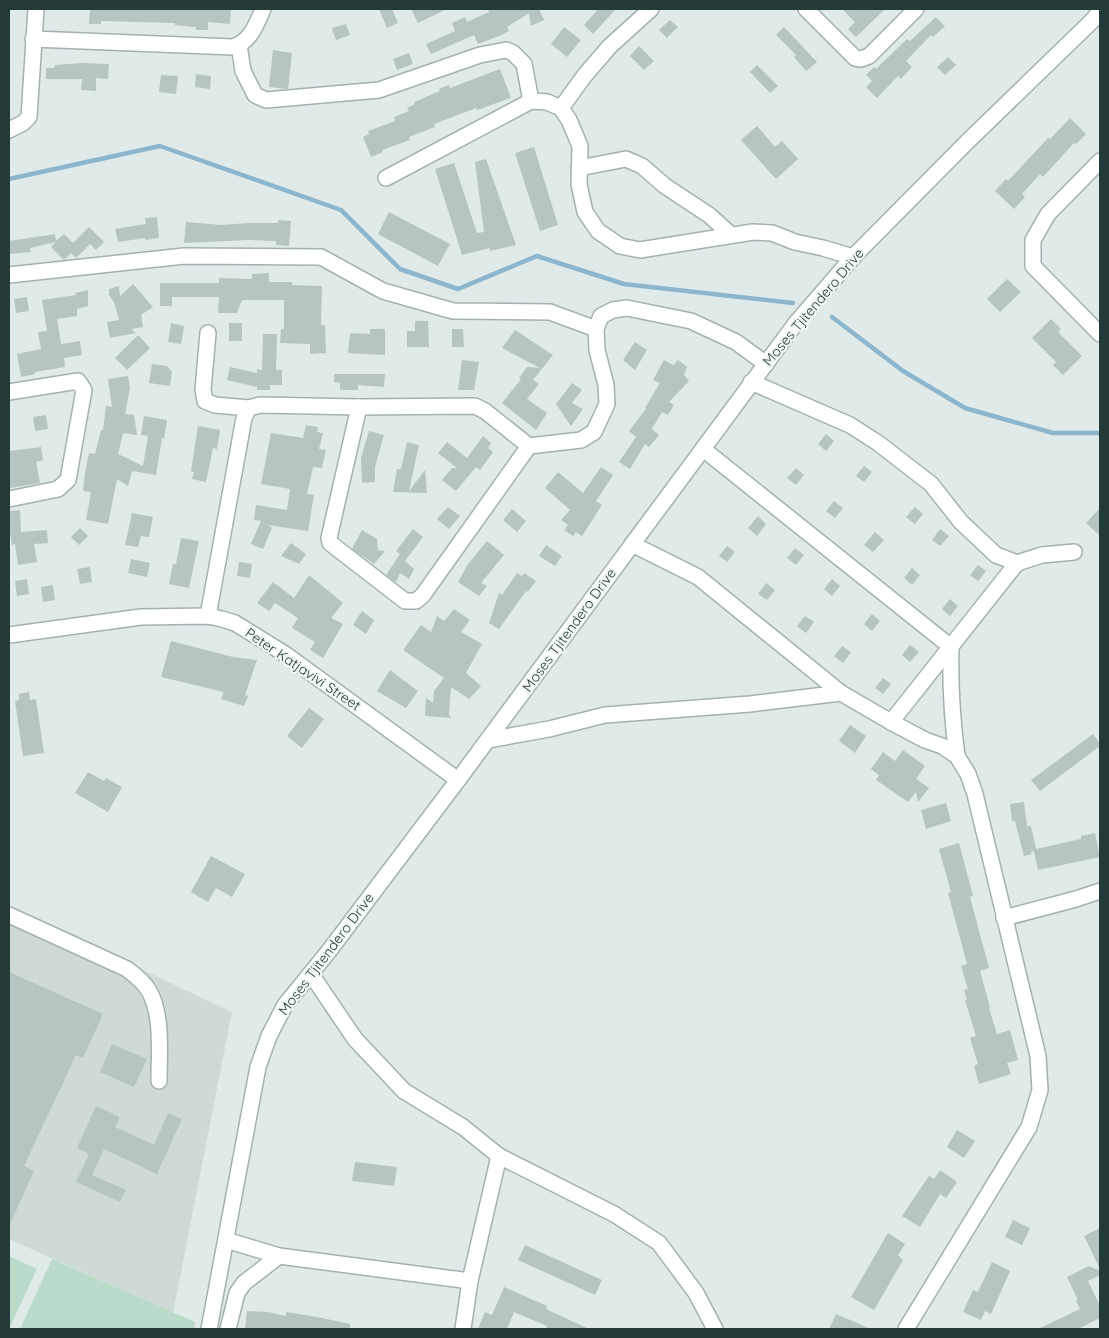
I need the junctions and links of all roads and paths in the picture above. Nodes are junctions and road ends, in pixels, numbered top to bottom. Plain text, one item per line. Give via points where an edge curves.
1 (36, 9) edge
2 (263, 9) edge
3 (651, 9) edge
4 (806, 9) edge
5 (916, 9) edge
6 (1097, 16) edge
7 (33, 38) junction
8 (239, 45) junction
9 (531, 101) junction
10 (561, 108) junction
11 (9, 130) edge
12 (1100, 161) edge
13 (580, 168) junction
14 (386, 178) dead end
15 (730, 234) junction
16 (853, 257) junction
17 (9, 275) edge
18 (596, 329) junction
19 (208, 333) dead end
20 (1100, 334) edge
21 (766, 364) junction
22 (751, 382) junction
23 (9, 392) edge
24 (359, 407) junction
25 (249, 408) junction
26 (529, 446) junction
27 (703, 449) junction
28 (9, 499) edge
29 (632, 544) junction
30 (1074, 552) dead end
31 (1017, 563) junction
32 (208, 616) junction
33 (9, 636) edge
34 (951, 647) junction
35 (841, 693) junction
36 (891, 722) junction
37 (488, 740) junction
38 (957, 756) junction
39 (458, 780) junction
40 (1100, 891) edge
41 (9, 915) edge
42 (1004, 918) junction
43 (311, 974) junction
44 (159, 1081) dead end
45 (499, 1156) junction
46 (226, 1240) junction
47 (280, 1256) junction
48 (470, 1281) junction
49 (209, 1329) edge
50 (228, 1329) edge
51 (463, 1329) edge
52 (715, 1329) edge
53 (906, 1329) edge

1 - 7 street
2 - 8 street via 252,33
3 - 10 street via 610,46
4 - 5 street via 855,58 861,59 869,56
6 - 16 street, Moses Tjitendero Drive
7 - 8 street
7 - 11 street via 29,117
8 - 9 street via 243,71 255,95 266,100 379,90 480,55 506,50 513,52 524,64
9 - 10 street via 547,102
9 - 14 street
10 - 13 street via 580,146
12 - 20 street via 1048,214 1033,240 1033,266
13 - 15 street via 626,159 642,166
13 - 15 street via 579,184 585,212 598,231 620,246 640,250
15 - 16 street via 772,234
16 - 21 street, Moses Tjitendero Drive via 796,323
17 - 18 street via 184,256 321,257 383,291 453,311 550,312
18 - 21 street via 601,316 627,308 682,319 736,342
18 - 26 street via 607,404 594,432 581,440
19 - 25 street via 205,401
21 - 22 street, Moses Tjitendero Drive
22 - 27 street, Moses Tjitendero Drive
22 - 31 street via 850,425 878,443 931,484 961,522 996,555
23 - 28 street via 78,382 84,390 68,480 58,489
24 - 25 street via 260,405
24 - 26 street via 475,406
24 - 26 street via 330,543 406,601 416,601 423,595
25 - 32 street via 244,418
27 - 29 street, Moses Tjitendero Drive
27 - 34 street
29 - 35 street via 698,577
29 - 37 street, Moses Tjitendero Drive
30 - 31 street via 1042,554
31 - 34 street
32 - 33 street, Peter Katjavivi Street via 141,617
32 - 39 street, Peter Katjavivi Street via 235,623 285,654
34 - 36 street
34 - 38 street via 951,710
35 - 36 street
35 - 37 street via 750,704 605,715
36 - 38 street
37 - 39 street, Moses Tjitendero Drive
38 - 42 street via 975,794
39 - 43 street, Moses Tjitendero Drive
40 - 42 street
41 - 44 street via 127,969 137,977 149,992 158,1020
42 - 53 street via 1038,1056 1040,1090 1029,1127
43 - 45 street via 355,1039 404,1091 463,1127
43 - 46 street, Moses Tjitendero Drive via 285,1005 258,1067
45 - 48 street
45 - 52 street via 614,1214 659,1243 696,1293
46 - 47 street
46 - 49 street, Moses Tjitendero Drive
47 - 48 street
47 - 50 street via 244,1283 236,1293
48 - 51 street

